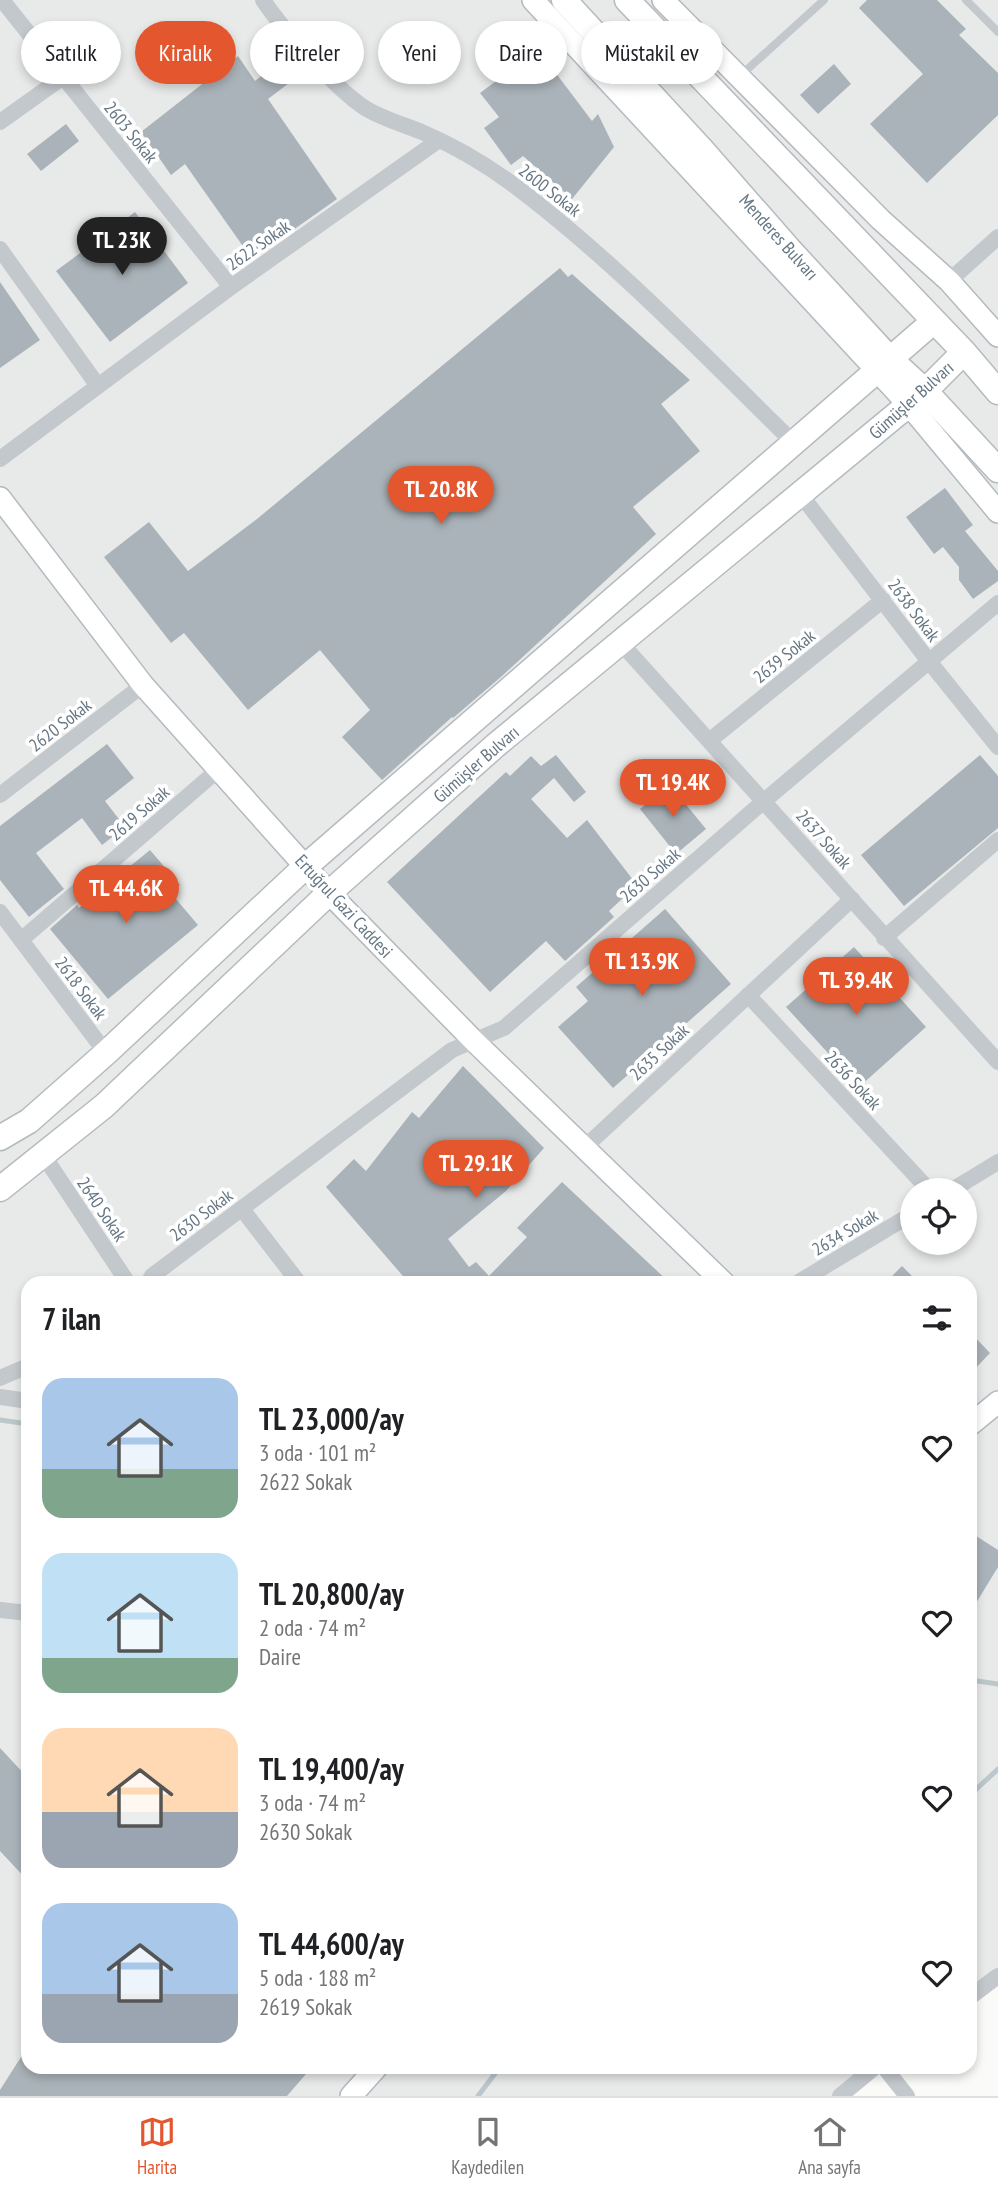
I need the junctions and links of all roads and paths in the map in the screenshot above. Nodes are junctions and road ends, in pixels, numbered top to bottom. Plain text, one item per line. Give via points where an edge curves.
1 (2, 0) edge
2 (264, 0) edge
3 (533, 0) edge
4 (564, 0) edge
5 (627, 0) edge
6 (663, 0) edge
7 (824, 0) edge
8 (966, 0) edge
9 (21, 24) edge
10 (998, 32) edge
11 (739, 77) junction
12 (53, 84) edge
13 (69, 84) edge
14 (0, 122) edge
15 (439, 140) junction
16 (998, 237) edge
17 (0, 249) edge
18 (949, 281) junction
19 (231, 287) junction
20 (934, 321) junction
21 (998, 336) edge
22 (964, 352) junction
23 (882, 364) junction
24 (98, 386) junction
25 (998, 392) edge
26 (917, 398) junction
27 (793, 442) junction
28 (0, 459) edge
29 (998, 470) edge
30 (802, 495) junction
31 (0, 498) edge
32 (998, 512) edge
33 (883, 600) junction
34 (998, 603) edge
35 (620, 642) junction
36 (928, 660) junction
37 (143, 685) junction
38 (709, 741) junction
39 (998, 747) edge
40 (219, 769) junction
41 (0, 795) edge
42 (764, 801) junction
43 (998, 841) edge
44 (306, 866) junction
45 (329, 893) junction
46 (852, 900) junction
47 (0, 912) edge
48 (884, 937) junction
49 (21, 940) junction
50 (748, 995) junction
51 (475, 1042) junction
52 (106, 1053) junction
53 (998, 1062) edge
54 (0, 1138) edge
55 (584, 1147) junction
56 (44, 1156) junction
57 (998, 1162) edge
58 (918, 1178) edge
59 (972, 1178) edge
60 (0, 1189) edge
61 (242, 1209) junction
62 (900, 1221) edge
63 (123, 1276) edge
64 (152, 1276) edge
65 (294, 1276) edge
66 (717, 1276) edge
67 (809, 1276) edge
68 (21, 1369) edge
69 (0, 1378) edge
70 (0, 1397) edge
71 (21, 1400) edge
72 (998, 1402) edge
73 (977, 1418) edge
74 (0, 1610) edge
75 (21, 1612) edge
76 (998, 1976) edge
77 (977, 1992) edge
78 (371, 2074) edge
79 (867, 2074) edge
80 (890, 2074) edge
81 (351, 2096) edge
82 (840, 2096) edge
83 (907, 2096) edge

1 - 9 street, 2603 Sokak
2 - 15 street, 2600 Sokak via 331,78 365,108
3 - 23 main road
4 - 23 main road, Menderes Bulvarı via 704,151
5 - 20 main road
6 - 11 main road
7 - 11 lane
8 - 10 lane
11 - 18 main road via 881,220
12 - 14 street
13 - 19 street, 2603 Sokak
15 - 19 street, 2622 Sokak
15 - 27 street, 2600 Sokak via 509,181 571,230
16 - 18 street
17 - 24 street
18 - 21 main road
19 - 24 street, 2622 Sokak
20 - 22 main road
20 - 23 main road, Gümüşler Bulvarı
22 - 25 main road
22 - 26 main road, Gümüşler Bulvarı
23 - 26 main road, Menderes Bulvarı
23 - 27 main road, Gümüşler Bulvarı
24 - 28 street, 2622 Sokak
26 - 29 main road, Menderes Bulvarı
26 - 30 main road, Gümüşler Bulvarı
26 - 32 main road
27 - 44 main road, Gümüşler Bulvarı
30 - 33 street, 2638 Sokak
30 - 35 main road, Gümüşler Bulvarı
31 - 37 main road, Ertuğrul Gazi Caddesi
33 - 36 street, 2638 Sokak
33 - 38 street, 2639 Sokak
34 - 36 street, 2630 Sokak
35 - 38 street, 2637 Sokak
35 - 45 main road, Gümüşler Bulvarı
36 - 39 street, 2638 Sokak
36 - 42 street, 2630 Sokak
37 - 40 main road, Ertuğrul Gazi Caddesi
37 - 41 street, 2620 Sokak
38 - 42 street, 2637 Sokak
40 - 44 main road, Ertuğrul Gazi Caddesi
40 - 49 street, 2619 Sokak
42 - 46 street, 2637 Sokak
42 - 51 street, 2630 Sokak via 504,1028
43 - 48 street
44 - 45 main road, Ertuğrul Gazi Caddesi
44 - 52 main road, Gümüşler Bulvarı
45 - 51 main road, Ertuğrul Gazi Caddesi
45 - 56 main road, Gümüşler Bulvarı via 104,1106
46 - 48 street, 2637 Sokak
46 - 50 street, 2635 Sokak
47 - 49 street, 2618 Sokak
48 - 53 street, 2637 Sokak
49 - 52 street, 2618 Sokak
50 - 55 street, 2635 Sokak
50 - 58 street, 2636 Sokak
51 - 55 main road, Ertuğrul Gazi Caddesi
51 - 61 street, 2630 Sokak via 452,1050
52 - 54 main road, Gümüşler Bulvarı via 29,1121
55 - 66 main road, Ertuğrul Gazi Caddesi
56 - 60 main road, Gümüşler Bulvarı
56 - 63 street, 2640 Sokak
57 - 59 street
61 - 64 street, 2630 Sokak
61 - 65 street
62 - 67 street, 2634 Sokak
68 - 69 street
70 - 71 street
72 - 73 main road
74 - 75 street
76 - 77 street
78 - 81 main road
79 - 82 street
80 - 83 street

